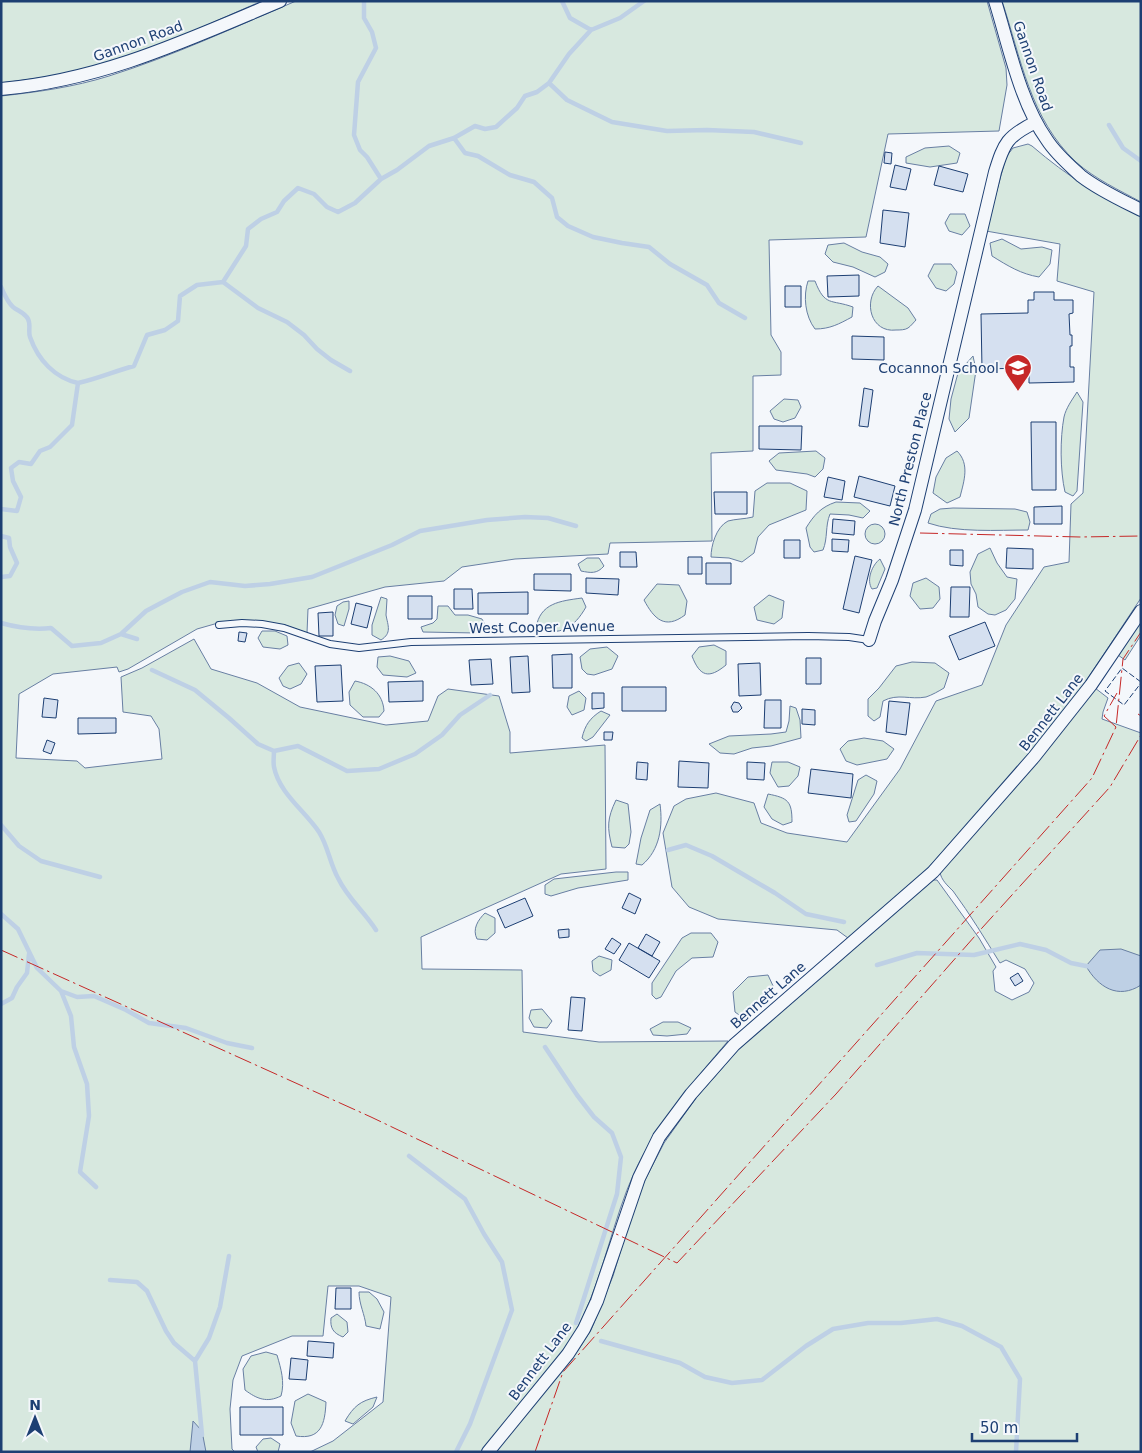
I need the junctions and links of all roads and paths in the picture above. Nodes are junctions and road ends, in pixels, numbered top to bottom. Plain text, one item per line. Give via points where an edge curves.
1 (280, 1) edge
2 (995, 1) edge
3 (1, 89) edge
4 (1036, 122) junction
5 (1141, 210) edge
6 (1141, 612) edge
7 (219, 625) dead end
8 (869, 640) joint
9 (488, 1452) edge

1 - 3 street, Gannon Road via 159,52 107,70 36,86
2 - 4 street, Gannon Road via 1015,68
4 - 5 street, Gannon Road via 1064,160 1083,177
4 - 8 street, North Preston Place via 1022,129 1004,146 995,172 915,510
6 - 9 street, Bennett Lane via 1091,685 1034,757 933,872 734,1045 691,1094 659,1137 638,1178 597,1301 584,1329 568,1354
7 - 8 lane, West Cooper Avenue via 262,624 330,644 359,648 412,642 502,640 808,636

